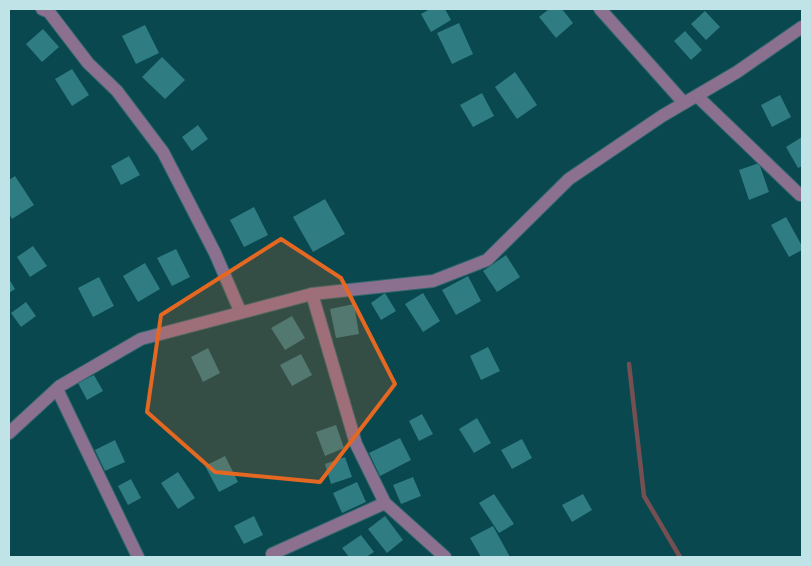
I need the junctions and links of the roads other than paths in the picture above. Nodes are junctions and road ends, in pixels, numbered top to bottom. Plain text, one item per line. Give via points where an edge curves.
1 (42, 9) edge
2 (600, 9) edge
3 (802, 27) edge
4 (697, 96) junction
5 (684, 103) junction
6 (802, 195) edge
7 (312, 294) junction
8 (240, 311) junction
9 (57, 389) junction
10 (9, 433) edge
11 (385, 503) junction
12 (272, 554) dead end
13 (138, 557) edge
14 (445, 557) edge

1 - 8 street via 49,12 88,63 117,91 163,152 215,253
2 - 5 street
3 - 4 street
4 - 5 street
4 - 6 street
5 - 7 street via 569,178 487,260 433,281
7 - 8 street
7 - 11 street via 356,444
8 - 9 street via 141,339
9 - 10 street
9 - 13 street
11 - 12 street
11 - 14 street

